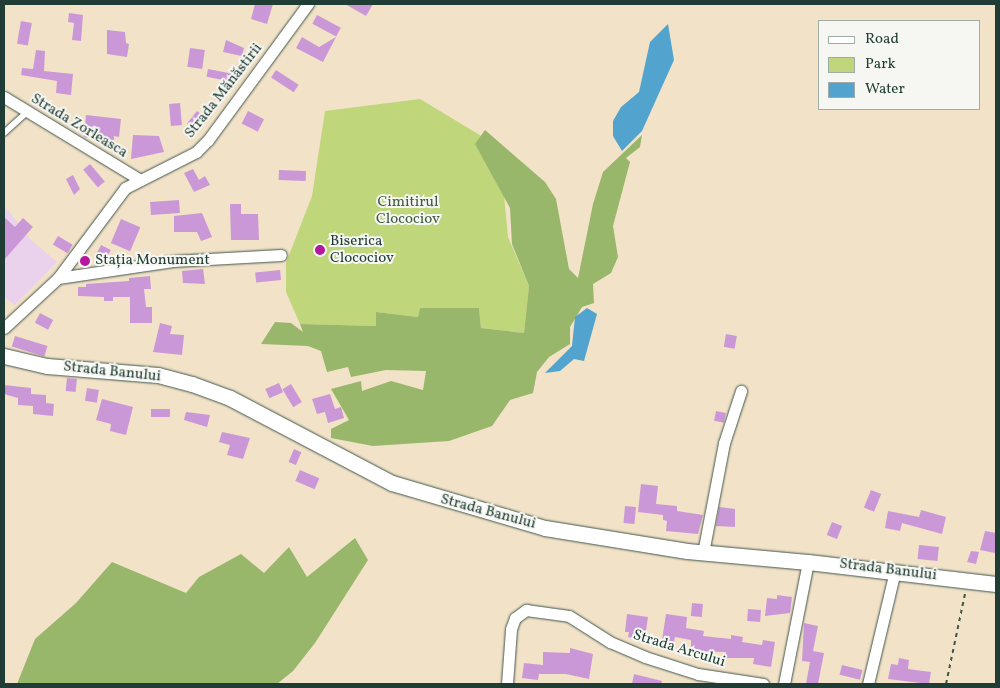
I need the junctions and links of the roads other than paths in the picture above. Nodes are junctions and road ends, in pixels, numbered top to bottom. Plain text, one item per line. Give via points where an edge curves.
1 (308, 4) edge
2 (4, 97) edge
3 (27, 112) junction
4 (4, 134) edge
5 (139, 179) junction
6 (281, 255) dead end
7 (58, 278) junction
8 (4, 328) edge
9 (4, 356) edge
10 (741, 391) dead end
11 (703, 553) junction
12 (808, 562) junction
13 (896, 571) junction
14 (996, 584) edge
15 (507, 684) edge
16 (762, 684) edge
17 (784, 684) edge
18 (868, 684) edge

1 - 5 street, Strada Mănăstirii via 208,140 196,152
2 - 3 street, Strada Zorleasca
3 - 4 lane
3 - 5 street, Strada Zorleasca
5 - 7 street, Strada Mănăstirii via 125,188 108,208
6 - 7 street via 173,260
7 - 8 street, Strada Mănăstirii
9 - 11 street, Strada Banului via 48,366 158,375 192,384 230,398 392,483 437,498 545,528
10 - 11 street via 724,444
11 - 12 street, Strada Banului
12 - 13 street, Strada Banului
12 - 17 street
13 - 14 street, Strada Banului
13 - 18 street
15 - 16 street, Strada Arcului via 511,629 514,618 526,610 569,616 610,642 698,674

